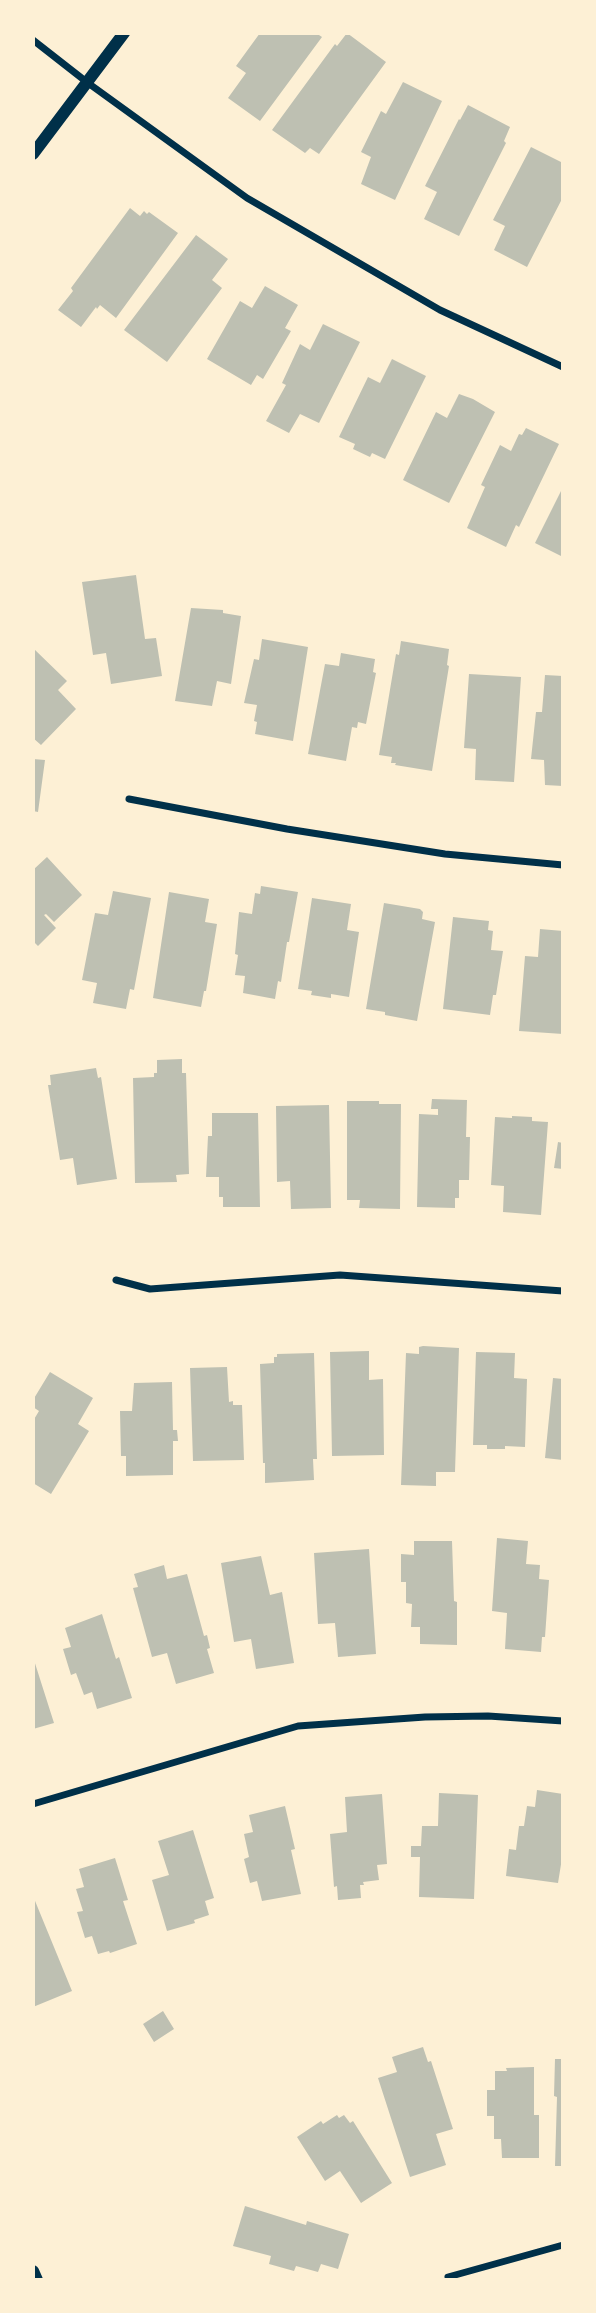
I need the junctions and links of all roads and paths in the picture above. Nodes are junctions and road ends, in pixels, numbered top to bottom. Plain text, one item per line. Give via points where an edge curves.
1 (124, 33) edge
2 (33, 40) edge
3 (88, 83) junction
4 (33, 154) edge
5 (563, 368) edge
6 (129, 799) dead end
7 (563, 865) edge
8 (116, 1280) dead end
9 (563, 1291) edge
10 (563, 1721) edge
11 (33, 1804) edge
12 (563, 2245) edge
13 (33, 2271) edge
14 (448, 2277) dead end
15 (37, 2280) edge

1 - 3 street
2 - 3 street
3 - 4 street
3 - 5 street via 247,198 440,310
6 - 7 street via 445,854
8 - 9 street via 150,1289 340,1275
10 - 11 street via 425,1717 299,1727
12 - 14 street
13 - 15 street

